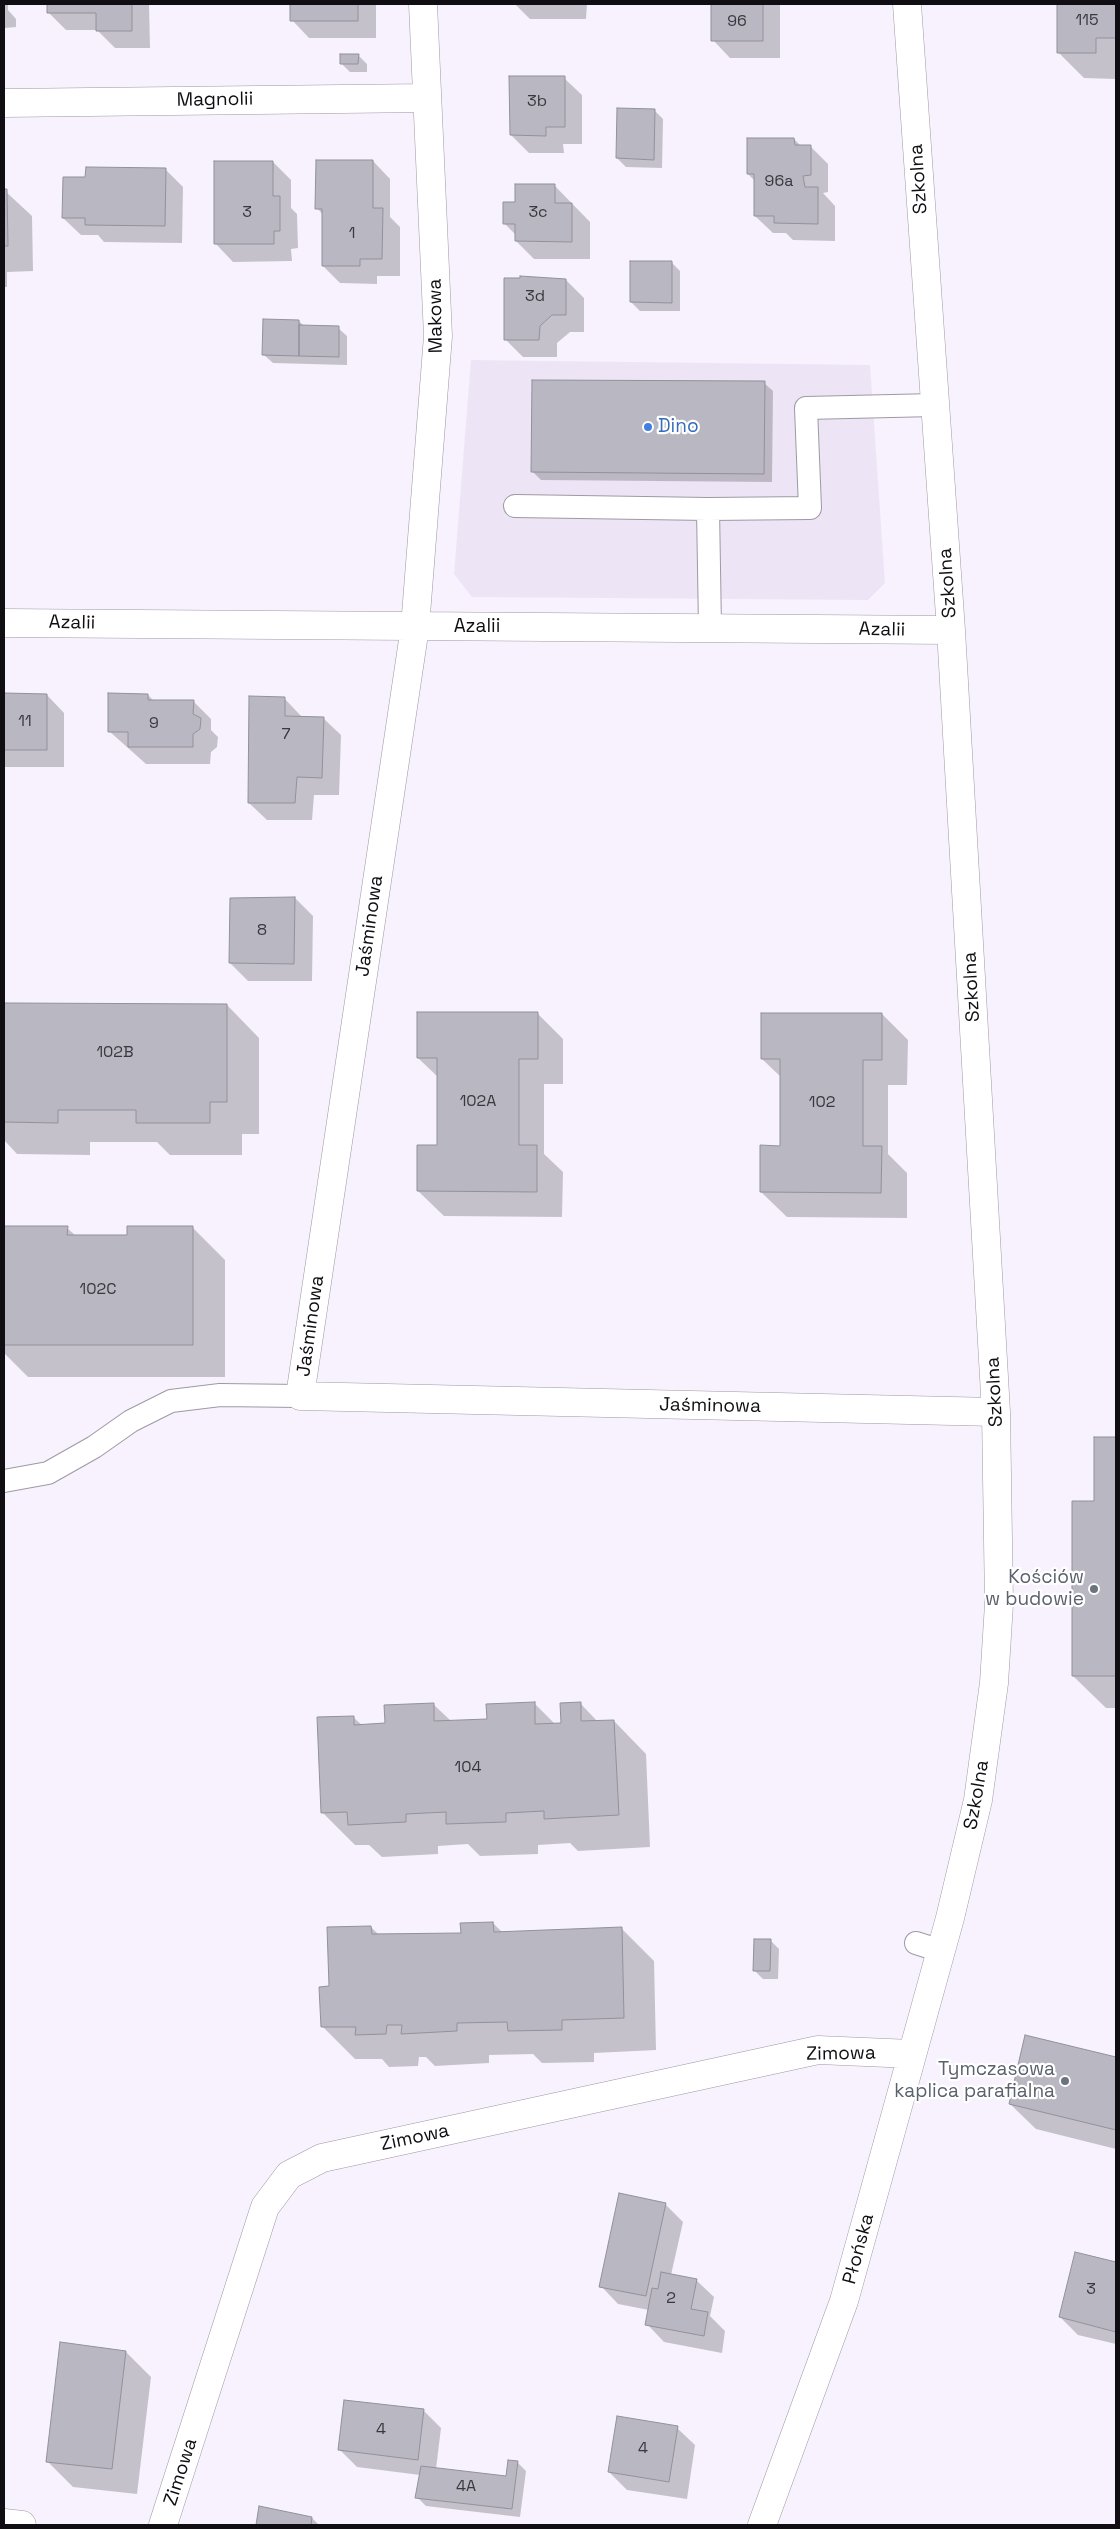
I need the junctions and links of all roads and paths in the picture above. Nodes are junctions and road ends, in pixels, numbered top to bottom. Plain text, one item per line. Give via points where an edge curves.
1 (423, 4) edge
2 (906, 4) edge
3 (426, 98) junction
4 (4, 103) edge
5 (935, 404) junction
6 (515, 506) dead end
7 (708, 509) junction
8 (4, 622) edge
9 (415, 627) junction
10 (710, 628) junction
11 (951, 630) junction
12 (300, 1396) junction
13 (996, 1412) junction
14 (4, 1481) edge
15 (931, 1954) joint
16 (912, 2054) junction
17 (4, 2523) edge
18 (22, 2525) edge
19 (164, 2525) edge
20 (762, 2525) edge

1 - 3 street, Makowa
2 - 5 street, Szkolna
3 - 4 street, Magnolii
3 - 9 street, Makowa via 438,336
5 - 7 lane via 806,408 810,508
5 - 11 street, Szkolna
6 - 7 lane
7 - 10 lane
8 - 9 street, Azalii
9 - 10 street, Azalii
9 - 12 street, Jaśminowa
10 - 11 street, Azalii
11 - 13 street, Szkolna
12 - 13 street, Jaśminowa
12 - 14 lane via 220,1395 171,1401 131,1421 48,1473
13 - 15 street, Szkolna via 998,1604 994,1682 978,1800
15 - 16 street, Płońska
16 - 19 street, Zimowa via 818,2050 322,2158 288,2175 265,2207
16 - 20 street, Płońska via 844,2301
17 - 18 street

